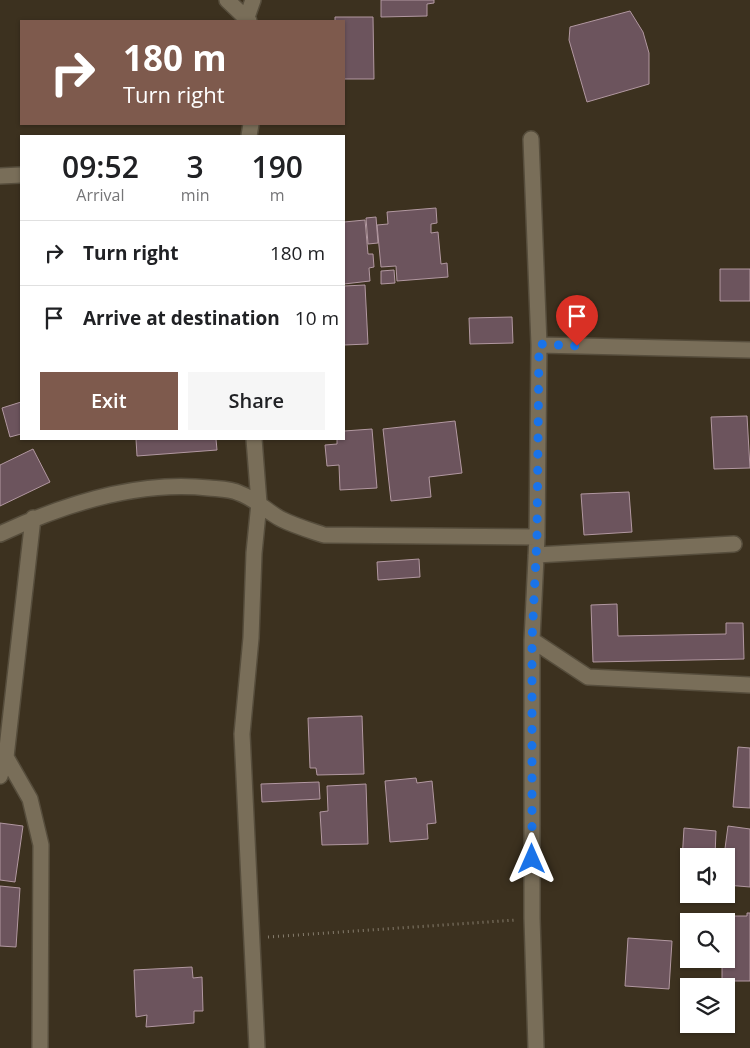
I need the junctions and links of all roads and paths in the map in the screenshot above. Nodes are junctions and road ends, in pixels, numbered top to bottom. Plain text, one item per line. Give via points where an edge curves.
1 (227, 0) edge
2 (253, 0) edge
3 (248, 19) edge
4 (531, 139) dead end
5 (20, 175) edge
6 (0, 176) edge
7 (539, 344) junction
8 (750, 350) edge
9 (254, 440) edge
10 (259, 502) junction
11 (34, 518) junction
12 (0, 534) edge
13 (537, 537) junction
14 (734, 544) dead end
15 (536, 555) junction
16 (532, 640) junction
17 (750, 685) edge
18 (6, 757) junction
19 (0, 776) edge
20 (532, 918) junction
21 (252, 938) junction
22 (40, 1048) edge
23 (257, 1048) edge
24 (536, 1048) edge

1 - 3 street
2 - 3 street
4 - 7 street
5 - 6 street
7 - 8 street
7 - 13 street
9 - 10 street
10 - 11 street via 238,492 187,486 120,492
10 - 13 street via 280,518 324,535
10 - 21 street via 242,734
11 - 12 street
11 - 18 street
13 - 15 street
14 - 15 street
15 - 16 street
16 - 17 street via 588,677
16 - 20 street
18 - 19 street
18 - 22 street via 30,799 41,845
20 - 21 path
20 - 24 street
21 - 23 street

